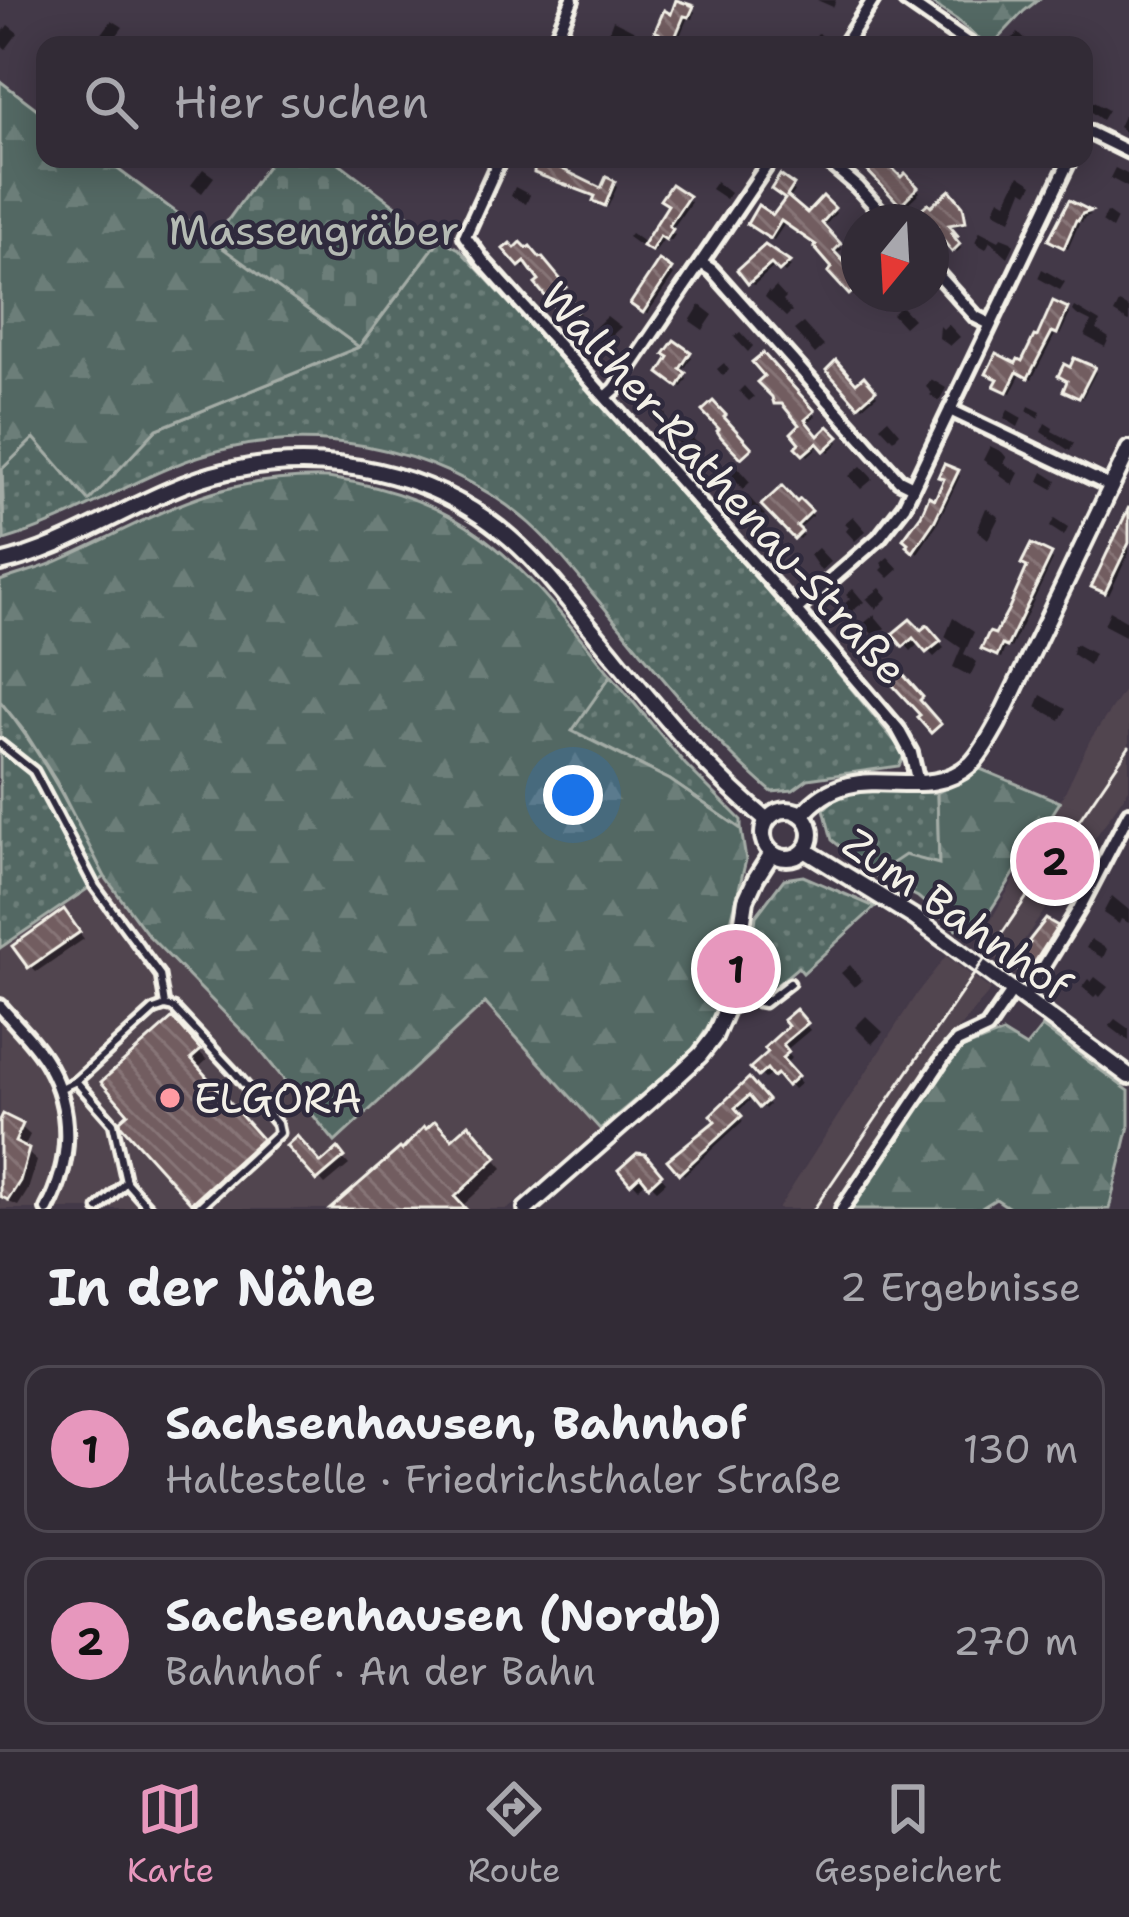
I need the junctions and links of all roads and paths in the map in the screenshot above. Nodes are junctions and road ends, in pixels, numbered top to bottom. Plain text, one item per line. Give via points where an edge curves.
1 (572, 0) edge
2 (873, 0) edge
3 (905, 0) edge
4 (557, 36) edge
5 (850, 36) edge
6 (959, 36) edge
7 (1093, 134) edge
8 (1129, 152) edge
9 (496, 168) edge
10 (765, 168) edge
11 (836, 168) edge
12 (1066, 168) edge
13 (874, 204) edge
14 (701, 263) junction
15 (949, 287) edge
16 (990, 324) junction
17 (606, 397) junction
18 (950, 410) junction
19 (1129, 449) edge
20 (914, 487) junction
21 (1112, 487) junction
22 (0, 562) edge
23 (796, 610) junction
24 (0, 744) edge
25 (918, 783) junction
26 (1129, 813) edge
27 (802, 815) junction
28 (767, 820) junction
29 (805, 850) junction
30 (772, 854) junction
31 (790, 982) dead end
32 (1019, 995) junction
33 (731, 998) junction
34 (0, 1006) edge
35 (165, 1006) junction
36 (1129, 1076) edge
37 (76, 1081) junction
38 (59, 1089) junction
39 (127, 1182) junction
40 (49, 1204) edge
41 (62, 1209) edge
42 (98, 1209) edge
43 (151, 1209) edge
44 (197, 1209) edge
45 (526, 1209) edge
46 (842, 1209) edge

1 - 4 street
2 - 5 street
3 - 6 street
7 - 8 street
9 - 17 street, Walther-Rathenau-Straße via 465,236
10 - 14 street
11 - 13 street
12 - 16 street
14 - 17 street
14 - 20 street via 899,480
15 - 16 street
16 - 18 street
17 - 23 street, Walther-Rathenau-Straße
18 - 20 street
18 - 21 street
19 - 21 street
20 - 23 street via 879,538
21 - 25 street via 987,742 958,772
22 - 28 street via 198,480 266,464 330,464 422,484 526,554 691,748
23 - 25 street, Walther-Rathenau-Straße via 898,729
24 - 35 lane via 34,771 95,887 160,975
25 - 27 street via 846,784
26 - 32 street via 1078,909
27 - 28 street via 780,811
27 - 29 street via 811,832
28 - 30 street via 764,841
29 - 30 street
29 - 32 street, Zum Bahnhof
30 - 33 street via 746,900
31 - 33 lane via 764,1003
32 - 36 street, Zum Bahnhof
32 - 46 street via 944,1057
33 - 45 street via 700,1055
34 - 38 street
35 - 37 lane
35 - 44 lane via 235,1073 279,1133
37 - 38 lane
37 - 39 lane via 113,1123
38 - 40 street via 67,1147
39 - 42 lane
39 - 43 lane
40 - 41 street

